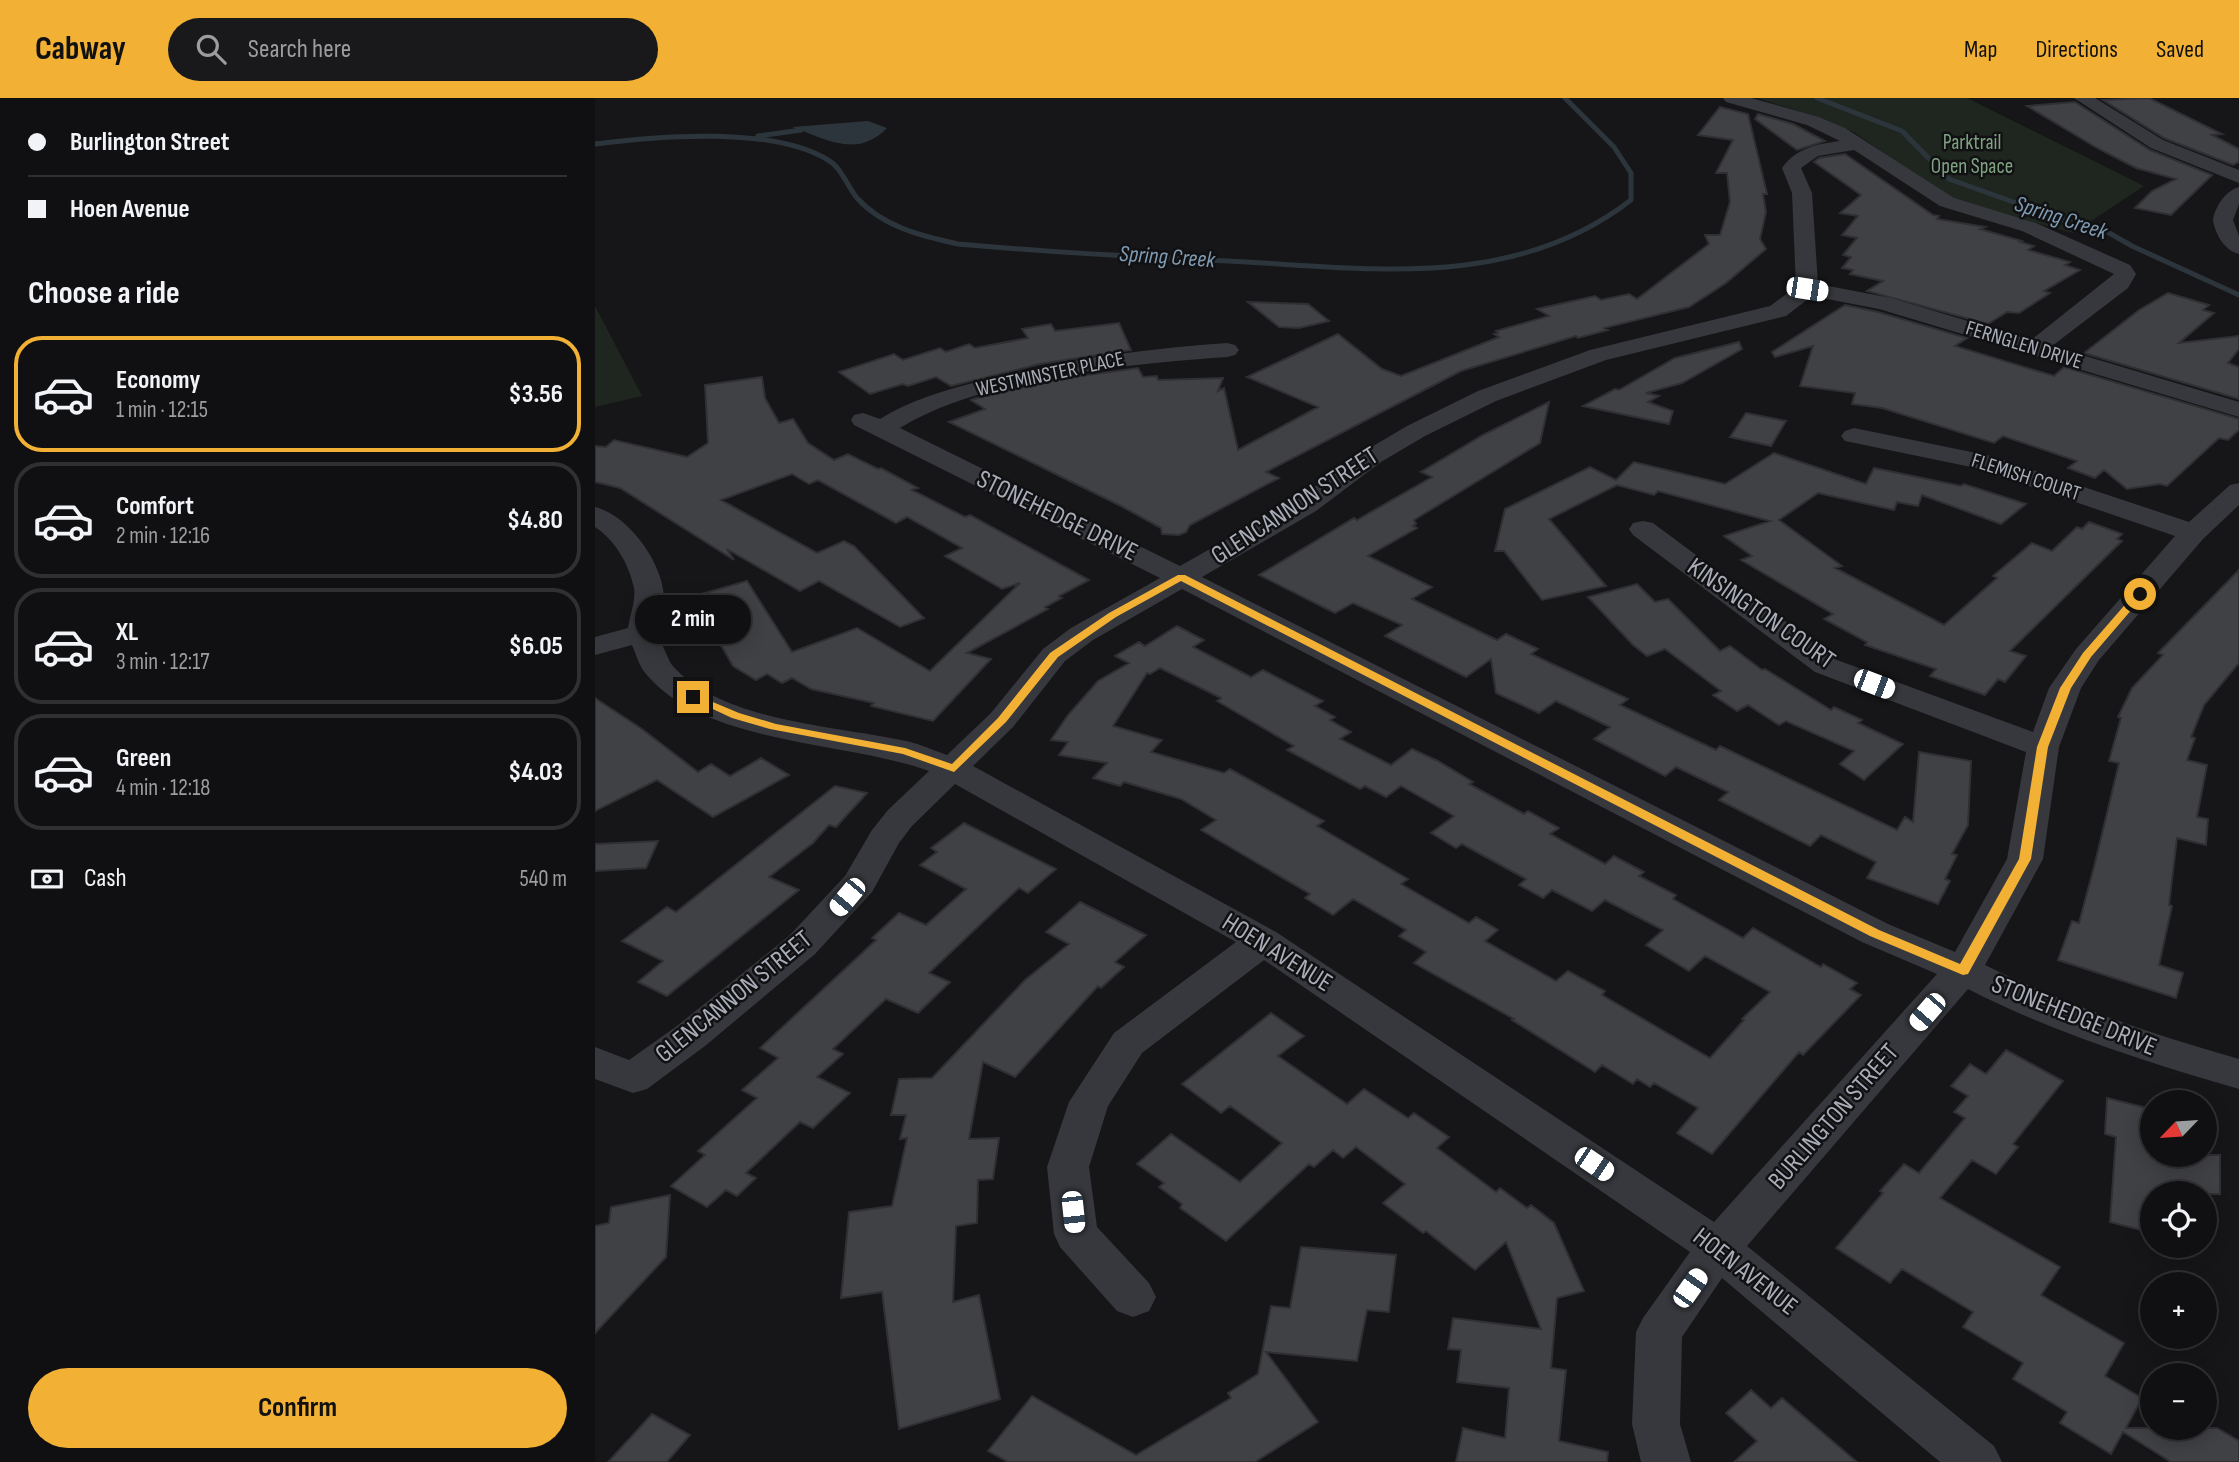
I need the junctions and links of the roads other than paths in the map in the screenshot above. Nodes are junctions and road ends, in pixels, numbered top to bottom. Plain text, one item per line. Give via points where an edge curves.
1 (1732, 98) edge
2 (2083, 98) edge
3 (1857, 144) junction
4 (2239, 177) edge
5 (2239, 193) edge
6 (2239, 248) edge
7 (1807, 289) junction
8 (2035, 348) junction
9 (1227, 350) dead end
10 (2239, 410) edge
11 (872, 424) joint
12 (1854, 436) dead end
13 (2239, 491) edge
14 (595, 516) edge
15 (1643, 529) dead end
16 (2193, 533) junction
17 (1181, 577) junction
18 (642, 633) junction
19 (595, 646) edge
20 (2043, 747) junction
21 (954, 769) junction
22 (1263, 941) junction
23 (1963, 970) junction
24 (595, 1062) edge
25 (2239, 1074) edge
26 (1719, 1248) junction
27 (1133, 1297) dead end
28 (1665, 1462) edge
29 (1977, 1462) edge

1 - 3 street via 1813,121
2 - 4 street via 2157,144
3 - 7 street via 1812,152 1797,159 1791,168 1802,193
3 - 8 street via 1947,202 2029,227 2122,270 2125,274 2120,283
5 - 6 street via 2222,217 2223,228
7 - 8 street, FERNGLEN DRIVE via 1883,303
7 - 17 street, GLENCANNON STREET via 1778,311 1598,355 1487,397 1394,443 1307,505
8 - 10 street, FERNGLEN DRIVE
9 - 11 street, WESTMINSTER PLACE via 1074,365 950,397
11 - 17 street, STONEHEDGE DRIVE
12 - 16 street, FLEMISH COURT via 1982,461
13 - 16 street, BURLINGTON STREET
14 - 18 street via 617,529 636,556 649,590
15 - 20 street, KINSINGTON COURT via 1826,666
16 - 20 street, BURLINGTON STREET via 2087,655 2065,688
17 - 21 street, GLENCANNON STREET via 1112,615 1054,655 1002,720
17 - 23 street, STONEHEDGE DRIVE via 1875,933
18 - 19 street
18 - 21 street, HOEN AVENUE via 658,669 693,697 774,727 905,751
20 - 23 street, BURLINGTON STREET via 2025,859
21 - 22 street, HOEN AVENUE
21 - 24 street, GLENCANNON STREET via 900,818 859,883 827,920 691,1036 633,1078
22 - 26 street, HOEN AVENUE
22 - 27 street via 1128,1043 1089,1102 1068,1167 1076,1234
23 - 25 street, STONEHEDGE DRIVE via 2032,1005 2155,1050
23 - 26 street, BURLINGTON STREET
26 - 28 street, BURLINGTON STREET via 1659,1332 1656,1424
26 - 29 street, HOEN AVENUE

